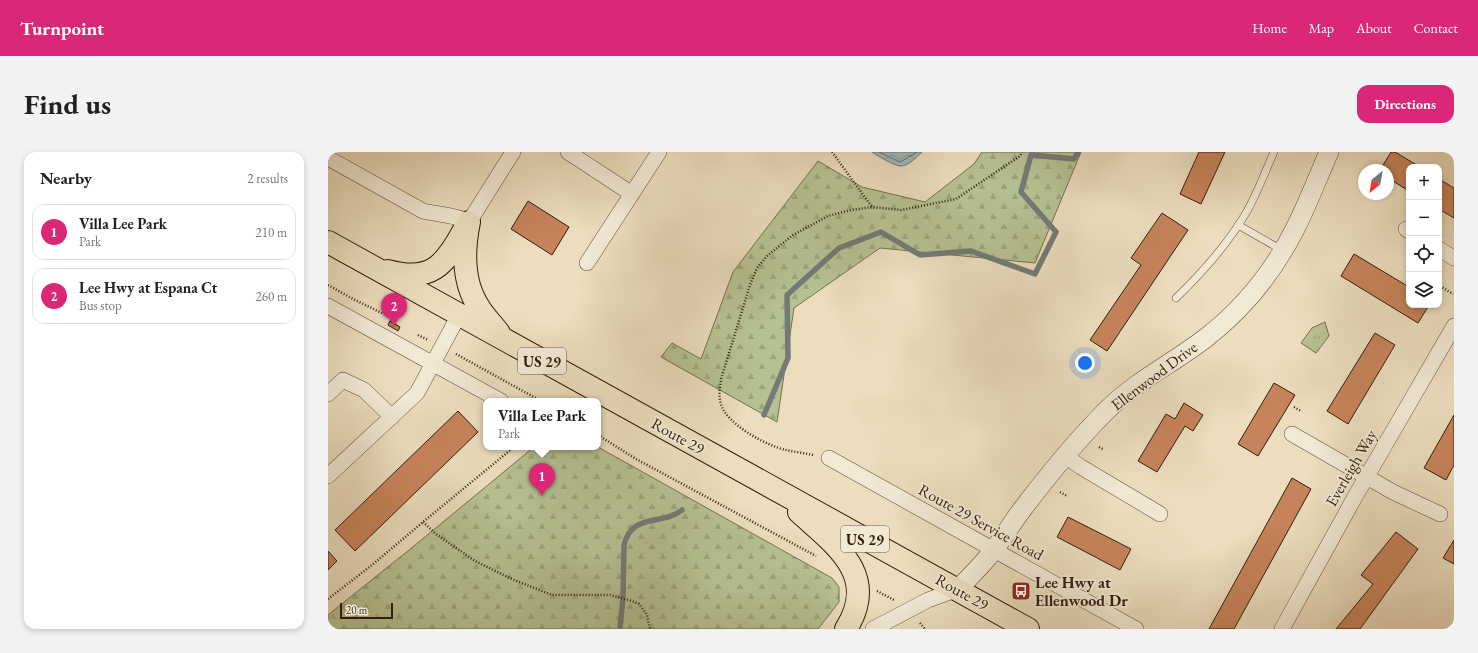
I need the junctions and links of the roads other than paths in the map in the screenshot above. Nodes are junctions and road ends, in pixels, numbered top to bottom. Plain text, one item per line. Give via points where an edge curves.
1 (513, 152) edge
2 (568, 152) edge
3 (659, 152) edge
4 (1274, 152) edge
5 (1329, 152) edge
6 (328, 158) edge
7 (632, 194) junction
8 (469, 222) junction
9 (1238, 225) junction
10 (328, 242) edge
11 (1283, 250) junction
12 (1442, 251) edge
13 (1454, 258) edge
14 (587, 263) dead end
15 (370, 266) junction
16 (1176, 298) dead end
17 (328, 306) edge
18 (459, 315) junction
19 (1454, 326) edge
20 (505, 341) junction
21 (433, 364) junction
22 (328, 394) edge
23 (495, 398) edge
24 (392, 417) junction
25 (1292, 434) dead end
26 (1065, 456) junction
27 (829, 458) road end
28 (328, 476) edge
29 (1367, 477) junction
30 (773, 488) junction
31 (1160, 514) dead end
32 (1440, 514) dead end
33 (994, 550) junction
34 (958, 589) junction
35 (846, 629) edge
36 (873, 629) edge
37 (1028, 629) edge
38 (1136, 629) edge
39 (1282, 629) edge

1 - 8 street
2 - 7 street
3 - 7 street
4 - 9 lane
5 - 11 street, Ellenwood Drive
6 - 8 street via 423,211 456,216
7 - 14 street
8 - 15 main road via 448,258 432,270 408,275
8 - 20 main road via 465,256 469,289 480,310
9 - 11 lane
9 - 16 lane via 1201,274
10 - 15 main road, Route 29 / US 29
11 - 26 street, Ellenwood Drive via 1261,282 1236,311 1208,336 1108,409
12 - 13 street
15 - 18 main road, Route 29 / US 29
17 - 21 street
18 - 20 main road, Route 29 / US 29
18 - 21 street
19 - 29 street, Everleigh Way
20 - 30 main road, Route 29 / US 29
21 - 23 street
21 - 24 street via 417,393
22 - 24 street via 343,380 364,390
24 - 28 street
25 - 29 street
26 - 31 street
26 - 33 street, Ellenwood Drive
27 - 33 street, Route 29 Service Road
29 - 32 street
29 - 39 street, Everleigh Way
30 - 34 main road, Route 29 / US 29
30 - 35 main road via 834,544 852,566 859,596 857,608
33 - 34 street, Ellenwood Drive
33 - 38 street, Route 29 Service Road
34 - 36 street via 928,600
34 - 37 main road, Route 29 / US 29

